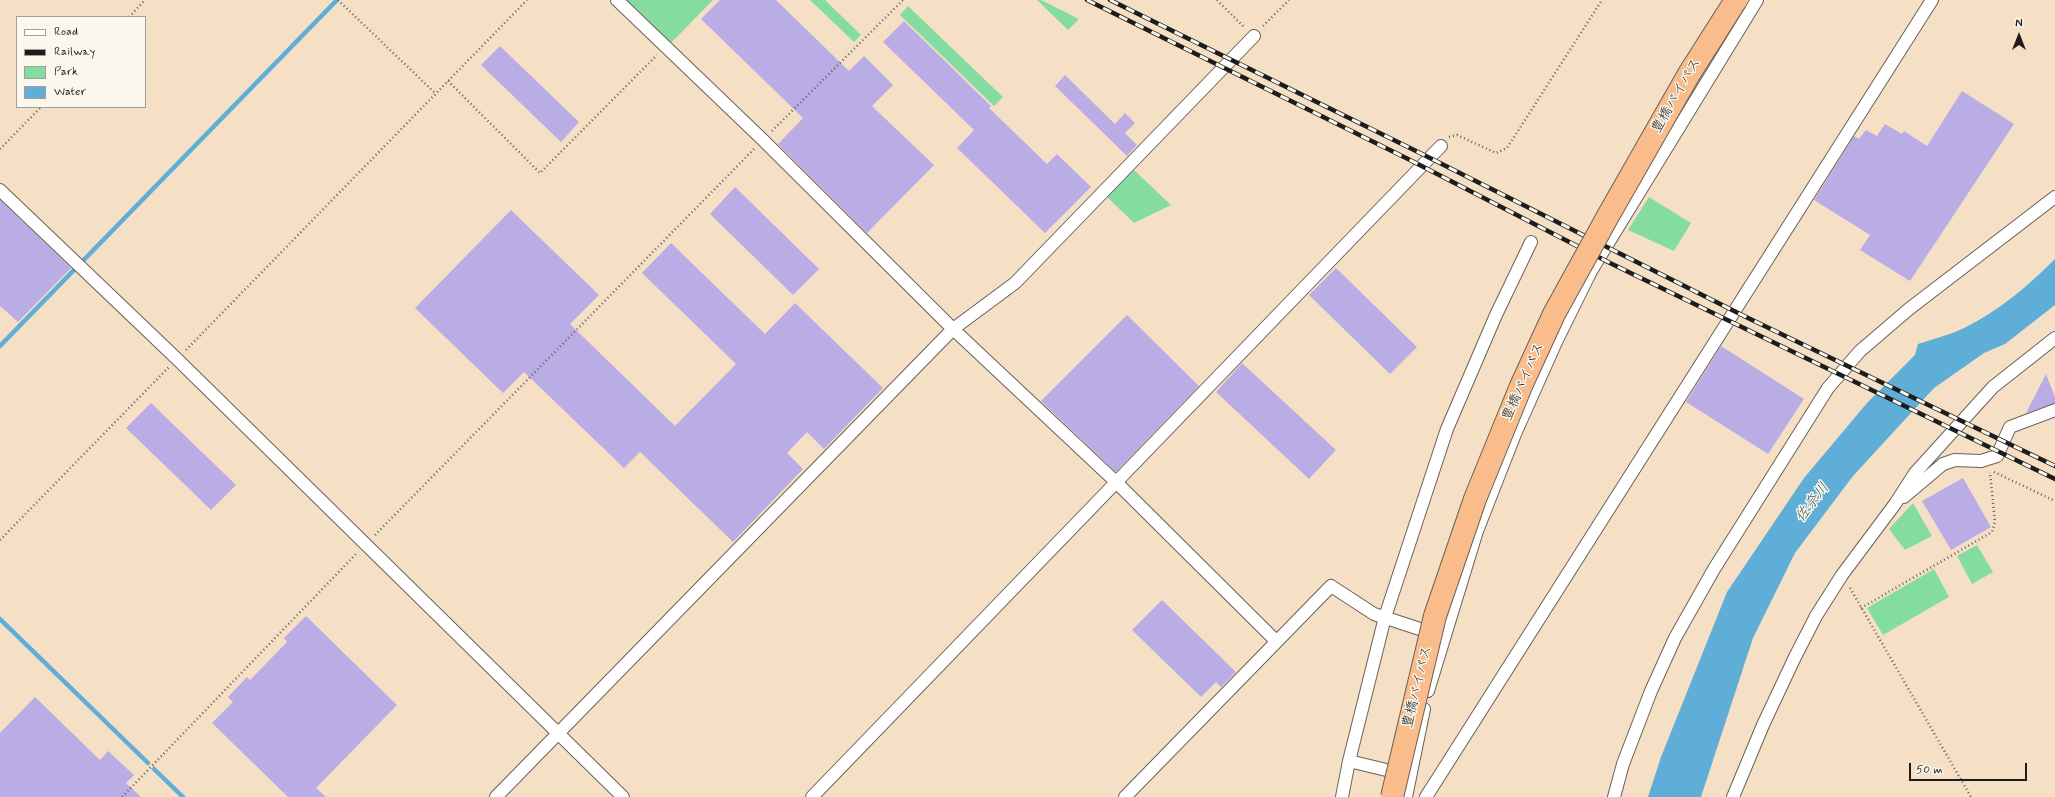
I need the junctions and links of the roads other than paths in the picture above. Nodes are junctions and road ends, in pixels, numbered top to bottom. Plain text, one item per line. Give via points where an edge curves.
1 (617, 0) edge
2 (1725, 0) edge
3 (1736, 0) edge
4 (1756, 0) edge
5 (1932, 0) edge
6 (1254, 36) road end
7 (1441, 146) road end
8 (0, 190) edge
9 (2055, 197) edge
10 (1531, 242) dead end
11 (953, 329) junction
12 (2055, 338) edge
13 (2055, 410) edge
14 (1116, 482) junction
15 (1895, 504) junction
16 (1385, 617) junction
17 (1443, 637) junction
18 (1276, 642) junction
19 (558, 733) junction
20 (1349, 760) junction
21 (1410, 776) junction
22 (496, 797) edge
23 (623, 797) edge
24 (812, 797) edge
25 (1125, 797) edge
26 (1342, 797) edge
27 (1382, 797) edge
28 (1392, 797) edge
29 (1406, 797) edge
30 (1426, 797) edge
31 (1614, 797) edge
32 (1733, 797) edge

1 - 11 street via 763,140
2 - 27 highway, 豊橋バイパス via 1599,211 1512,381 1464,495 1426,612
3 - 28 highway, 豊橋バイパス, bridge via 1689,74 1608,216 1554,314 1521,386 1475,499 1435,616
4 - 17 street via 1590,271 1515,434 1477,531
5 - 30 street
6 - 11 street via 1015,283
7 - 14 street
8 - 19 street via 177,359
9 - 31 street via 1909,309 1860,351 1828,388 1714,569 1675,638 1651,691 1623,764
10 - 16 street via 1496,315 1447,429
11 - 14 street
11 - 19 street
12 - 15 street via 1993,387 1915,473
13 - 15 street via 2010,427 1997,456 1981,461 1955,460 1943,464
14 - 18 street
14 - 24 street
15 - 32 street via 1842,575 1816,616 1763,725
16 - 17 street
16 - 18 street via 1374,614 1331,586
16 - 20 street
17 - 21 street via 1427,693
18 - 25 street
19 - 22 street
19 - 23 street
20 - 21 street
20 - 26 street
21 - 29 street

